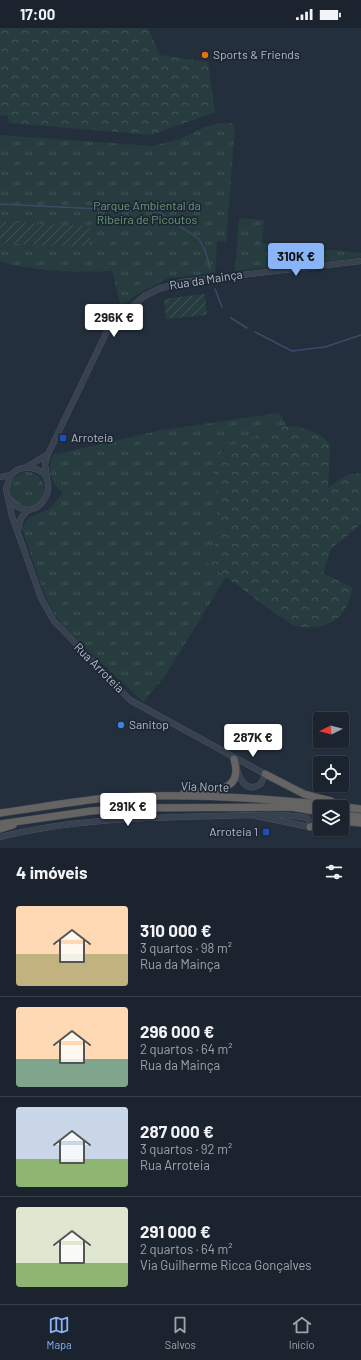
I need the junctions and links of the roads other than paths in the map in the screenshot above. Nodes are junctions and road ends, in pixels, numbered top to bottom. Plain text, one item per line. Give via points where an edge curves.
1 (361, 261) edge
2 (48, 454) junction
3 (27, 467) junction
4 (11, 475) junction
5 (0, 477) edge
6 (47, 480) junction
7 (0, 485) edge
8 (6, 489) junction
9 (8, 497) junction
10 (28, 510) junction
11 (17, 530) junction
12 (235, 762) junction
13 (265, 774) junction
14 (162, 796) junction
15 (62, 804) junction
16 (361, 806) edge
17 (361, 809) edge
18 (0, 810) edge
19 (313, 811) edge
20 (0, 813) edge
21 (349, 816) edge
22 (361, 817) edge
23 (39, 818) junction
24 (349, 822) edge
25 (361, 823) edge
26 (0, 824) edge
27 (313, 826) edge
28 (310, 827) joint
29 (0, 829) edge
30 (0, 837) edge

1 - 2 street, Rua da Mainça via 182,282 158,288 143,297 109,327
2 - 3 street
2 - 6 street, Rua da Mainça via 45,464
3 - 4 street
3 - 6 street via 42,473
4 - 5 street
4 - 8 street
6 - 10 street via 47,496 43,503
7 - 8 street
8 - 9 street
9 - 10 street via 20,509
9 - 11 street, Rua Arroteia
10 - 11 street via 21,518
11 - 12 street, Rua Arroteia via 41,598 54,621 73,643 130,700
12 - 13 street, Rua Arroteia
12 - 13 street via 239,777 247,787 252,788 261,784
12 - 14 highway via 236,778 232,784 221,790
13 - 16 highway via 316,799
14 - 15 highway, Via Norte via 117,797
14 - 17 highway, Via Norte via 292,801
15 - 18 highway
15 - 20 highway, Via Norte
19 - 23 highway, Via Norte via 291,807 130,808
21 - 22 highway
23 - 26 highway, Via Norte
23 - 29 highway
24 - 25 highway
27 - 28 highway
28 - 30 street via 307,818 271,815 112,819

